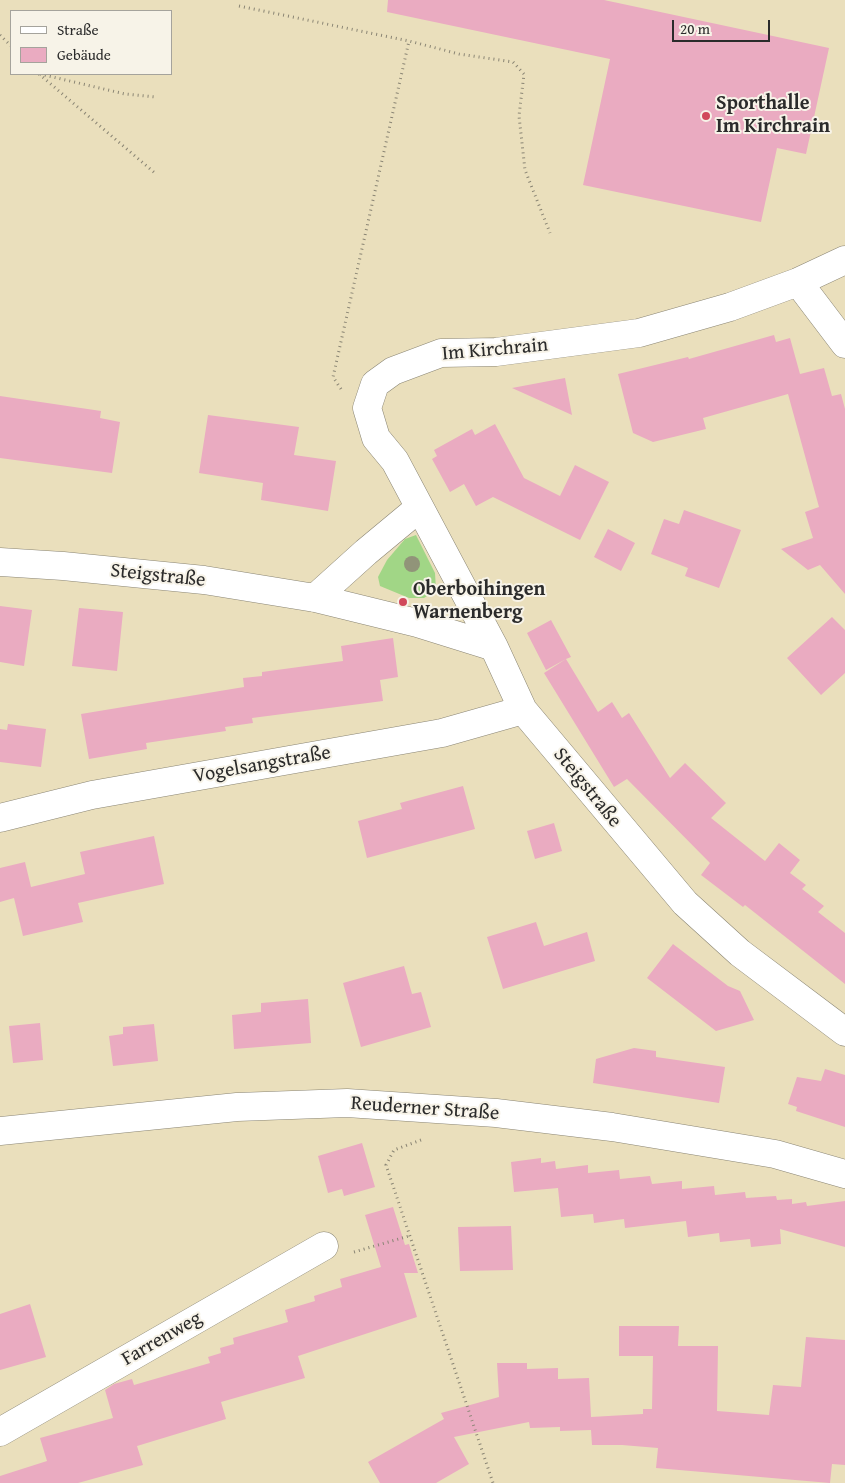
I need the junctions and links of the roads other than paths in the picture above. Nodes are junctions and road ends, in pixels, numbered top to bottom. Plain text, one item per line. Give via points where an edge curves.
1 (845, 260) edge
2 (798, 282) junction
3 (845, 344) edge
4 (419, 508) junction
5 (0, 562) edge
6 (315, 598) junction
7 (494, 647) junction
8 (523, 710) junction
9 (0, 818) edge
10 (845, 1032) edge
11 (0, 1131) edge
12 (845, 1174) edge
13 (324, 1246) road end
14 (0, 1432) edge

1 - 2 street, Im Kirchrain
2 - 3 street
2 - 4 street, Im Kirchrain via 730,307 639,333 496,352 441,353 393,372 375,384 367,408 376,438 395,461
4 - 6 street
4 - 7 street
5 - 6 street, Steigstraße via 204,580
6 - 7 street, Steigstraße via 417,623
7 - 8 street, Steigstraße
8 - 9 street, Vogelsangstraße via 442,733 92,795
8 - 10 street, Steigstraße via 685,903 740,953
11 - 12 street, Reuderner Straße via 237,1107 347,1103 496,1113 612,1127 775,1154
13 - 14 street, Farrenweg

